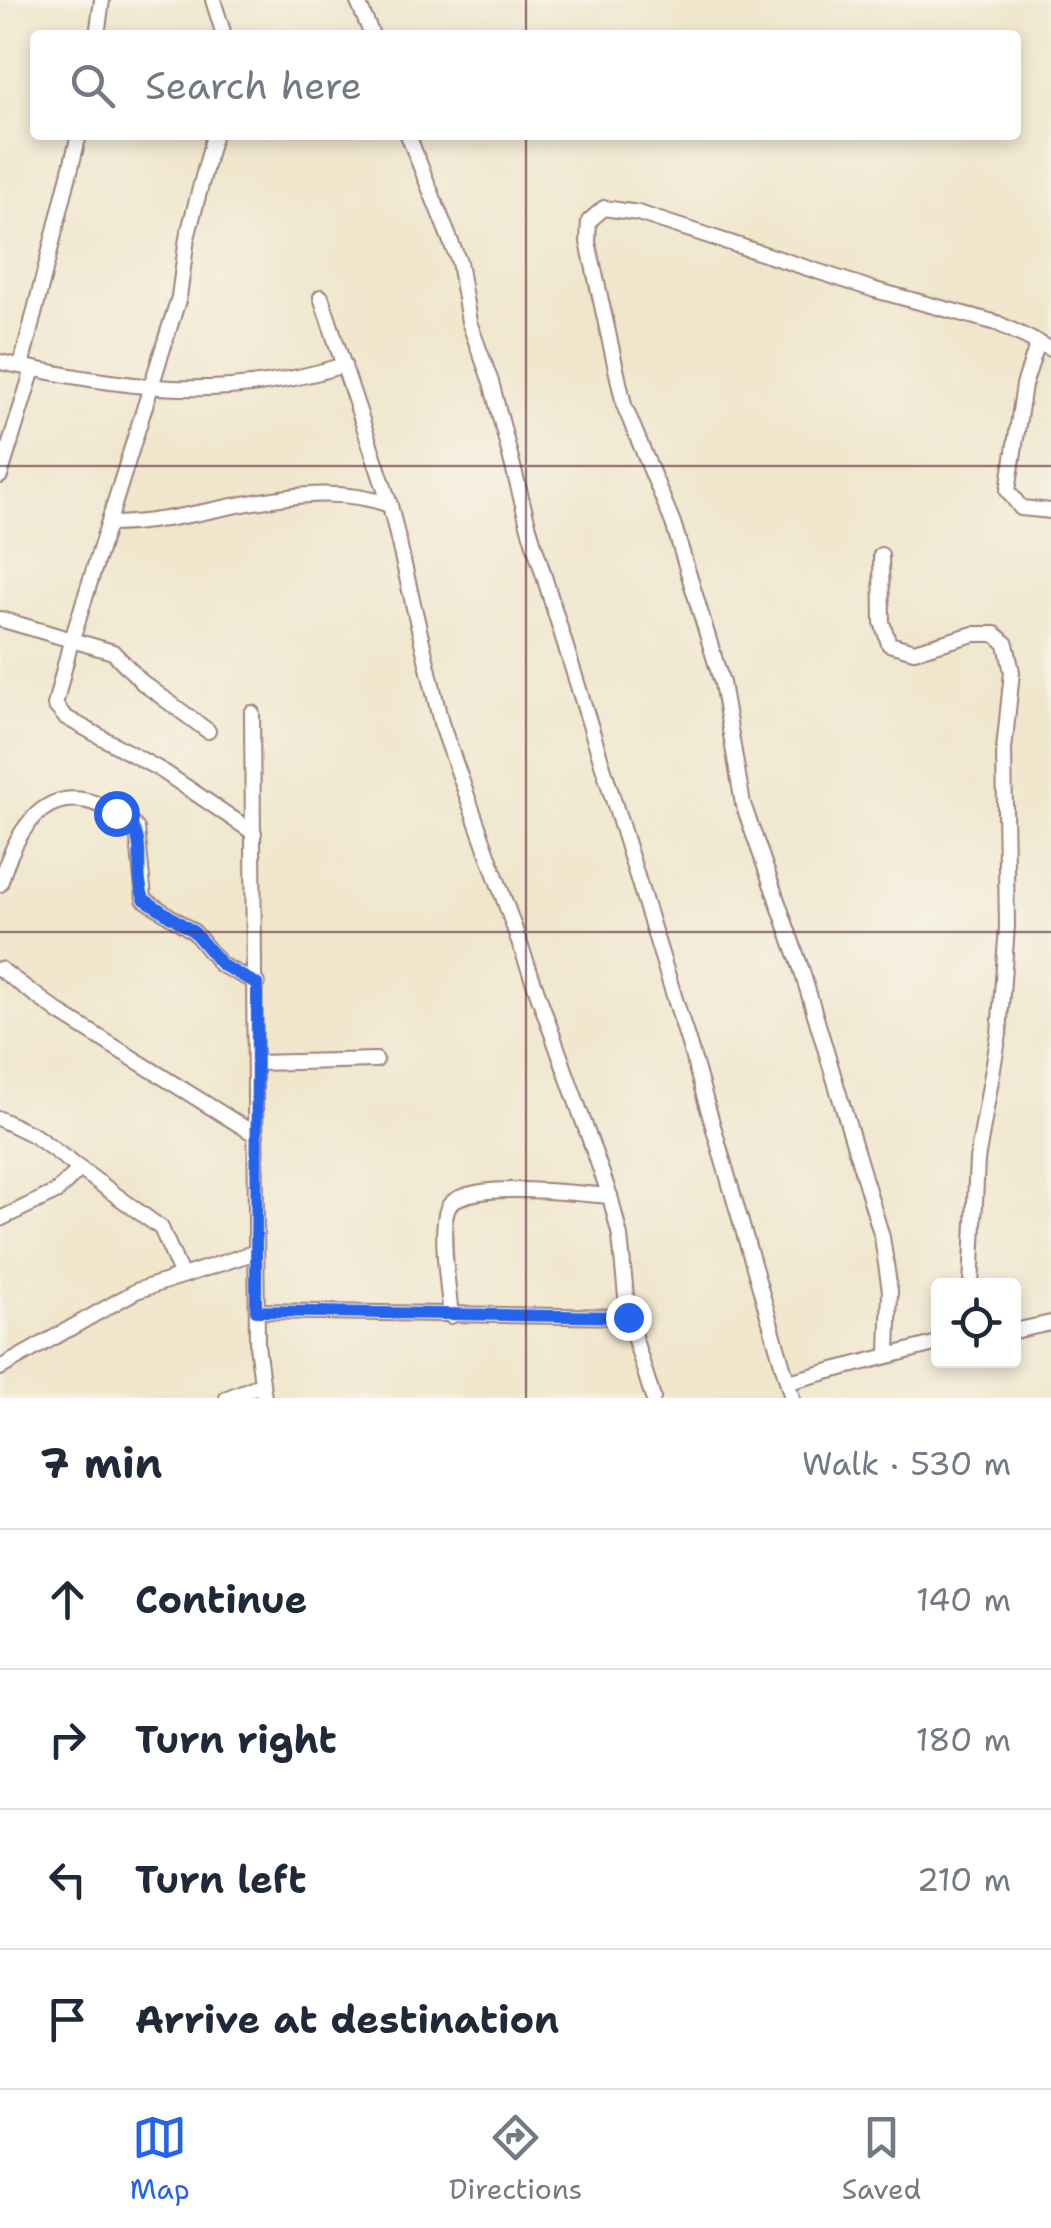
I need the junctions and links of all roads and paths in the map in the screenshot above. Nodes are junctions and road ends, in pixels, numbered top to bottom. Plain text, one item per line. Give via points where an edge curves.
1 (102, 0) edge
2 (213, 0) edge
3 (357, 0) edge
4 (97, 30) edge
5 (222, 30) edge
6 (370, 30) edge
7 (77, 140) edge
8 (213, 140) edge
9 (410, 140) edge
10 (321, 298) dead end
11 (1045, 346) edge
12 (0, 362) edge
13 (344, 365) junction
14 (27, 368) junction
15 (149, 388) junction
16 (0, 476) edge
17 (390, 505) junction
18 (1051, 511) edge
19 (110, 524) junction
20 (881, 555) dead end
21 (0, 619) edge
22 (72, 637) junction
23 (252, 713) dead end
24 (208, 731) dead end
25 (254, 833) junction
26 (0, 884) edge
27 (0, 970) edge
28 (257, 984) junction
29 (376, 1060) dead end
30 (258, 1063) junction
31 (0, 1120) edge
32 (256, 1136) junction
33 (80, 1168) junction
34 (610, 1196) junction
35 (0, 1219) edge
36 (256, 1252) junction
37 (181, 1274) junction
38 (971, 1278) edge
39 (256, 1311) junction
40 (451, 1316) junction
41 (628, 1317) junction
42 (1051, 1323) edge
43 (1021, 1330) edge
44 (931, 1344) edge
45 (888, 1352) junction
46 (0, 1368) edge
47 (790, 1390) edge
48 (262, 1392) edge
49 (226, 1398) edge
50 (653, 1398) edge

1 - 4 street
2 - 5 street
3 - 6 street
7 - 14 street
8 - 15 street via 179,297
9 - 47 street via 459,262 469,322 528,528
10 - 13 street
11 - 18 street via 1024,385 1008,491 1021,508
11 - 45 street via 997,322 874,290 638,213 604,208 589,222 624,405 674,523 722,683 743,804 801,968 882,1237 890,1292
12 - 14 street
13 - 15 street via 246,389
13 - 17 street
14 - 15 street
14 - 16 street
15 - 19 street
17 - 19 street via 340,494
17 - 34 street via 441,723
19 - 22 street
20 - 38 street via 882,622 889,644 914,651 995,634 1006,644 1012,672 1004,750 1007,926 999,1034 976,1160
21 - 22 street
22 - 24 street via 118,654 143,683
22 - 25 street via 56,700 60,712
23 - 25 street
25 - 28 street
26 - 28 street via 14,840 40,811 74,798 102,806 137,829 144,899 194,932 222,965
27 - 32 street
28 - 30 street
29 - 30 street
30 - 32 street
31 - 33 street
32 - 36 street
33 - 35 street via 56,1192
33 - 37 street via 161,1228
34 - 40 street via 492,1191 458,1198 446,1223
34 - 41 street
36 - 37 street
36 - 39 street
37 - 46 street via 136,1290
39 - 40 street
39 - 48 street
40 - 41 street
41 - 50 street
42 - 43 street
44 - 45 street
45 - 47 street
48 - 49 street

